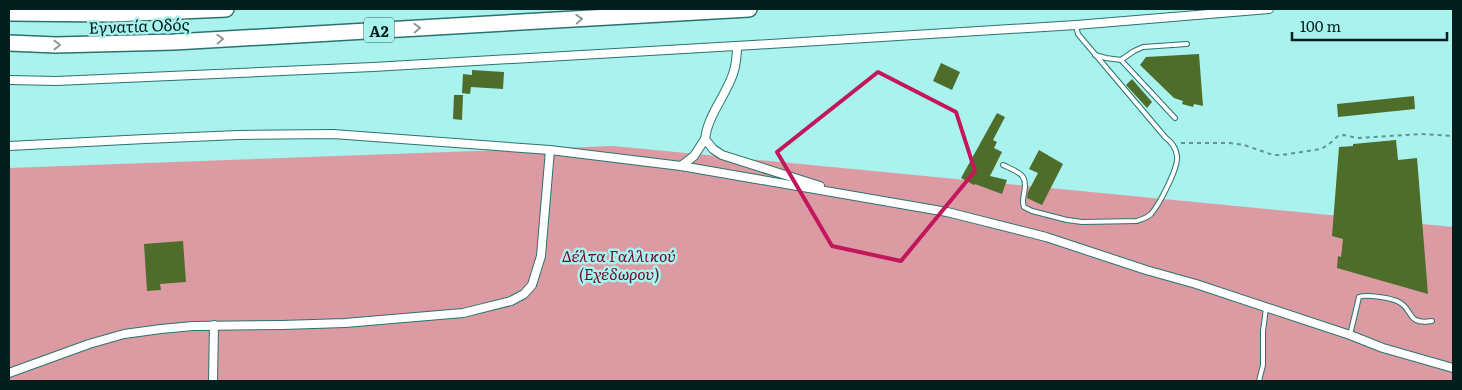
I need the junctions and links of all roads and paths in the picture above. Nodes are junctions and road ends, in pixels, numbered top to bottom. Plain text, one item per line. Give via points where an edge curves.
1 (226, 9) edge
2 (750, 9) edge
3 (1269, 9) edge
4 (9, 13) edge
5 (1076, 25) junction
6 (9, 44) edge
7 (1187, 44) dead end
8 (737, 46) junction
9 (1095, 55) junction
10 (1122, 60) junction
11 (9, 80) edge
12 (1175, 118) dead end
13 (1453, 136) edge
14 (705, 139) junction
15 (1172, 143) junction
16 (9, 146) edge
17 (550, 150) junction
18 (1003, 165) dead end
19 (681, 166) junction
20 (849, 194) junction
21 (1266, 308) junction
22 (1432, 321) dead end
23 (214, 325) junction
24 (1350, 335) junction
25 (1453, 368) edge
26 (9, 373) edge
27 (213, 381) edge
28 (1259, 381) edge

1 - 4 highway, Εγνατία Οδός via 112,14
6 -> 2 highway, Εγνατία Οδός / Α2 via 164,42
3 - 5 street
5 - 8 street
5 - 9 lane via 1078,34
7 - 10 lane via 1143,47
8 - 11 street via 373,67 56,81
8 - 14 street via 733,74 706,128
9 - 10 lane
9 - 15 lane
10 - 12 lane
13 - 15 path via 1421,134 1357,138 1344,135 1321,149 1282,155 1230,143
14 - 19 street via 694,156
14 - 20 street via 722,155
15 - 18 lane via 1178,159 1163,196 1151,214 1137,221 1082,222 1027,209 1022,202 1023,176
16 - 17 street via 154,138 333,134
17 - 19 street
17 - 23 street via 541,256 537,274 524,294 463,313 282,325
19 - 20 street
20 - 21 street via 947,212 1046,237
21 - 24 street
21 - 28 lane
22 - 24 lane via 1418,322 1400,302 1364,295 1360,297
23 - 26 street via 124,334
23 - 27 street
24 - 25 street

